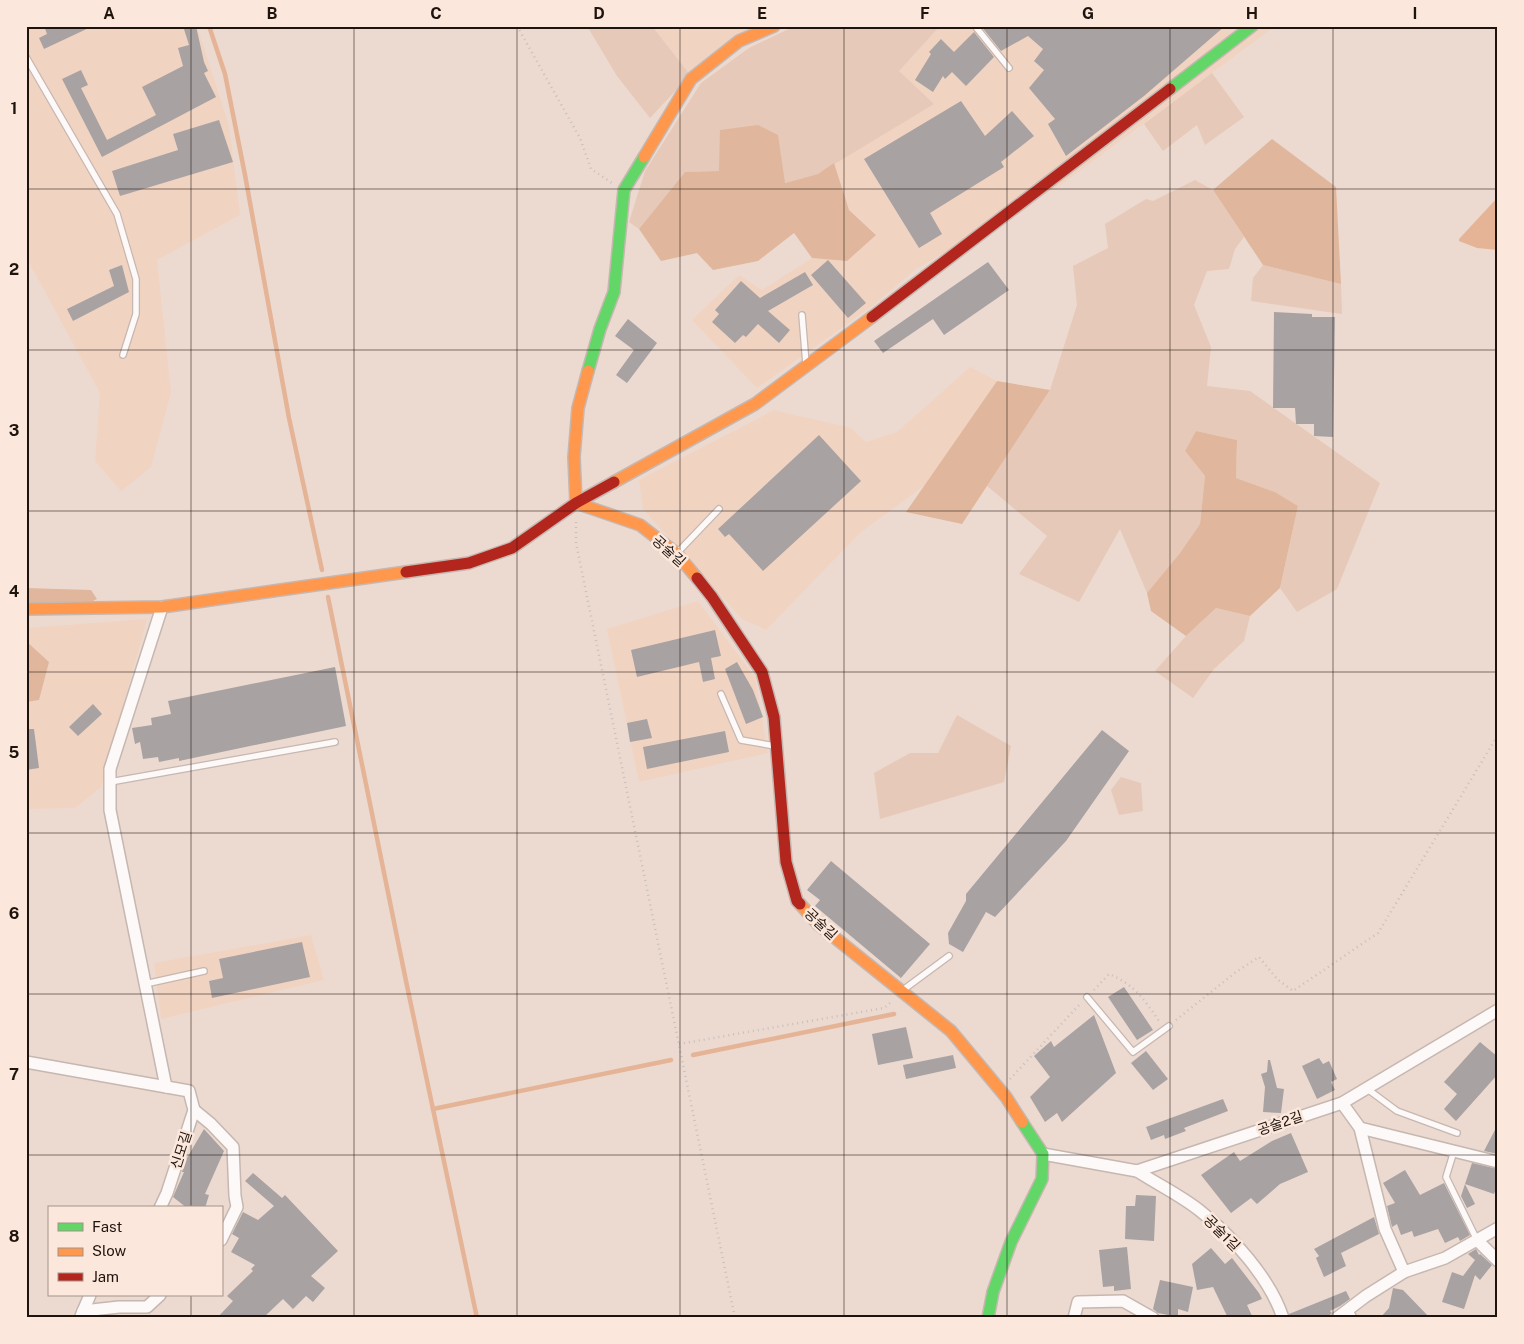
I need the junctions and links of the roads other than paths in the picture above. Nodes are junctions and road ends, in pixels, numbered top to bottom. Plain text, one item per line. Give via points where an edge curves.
1 (774, 26) edge
2 (975, 26) edge
3 (1252, 26) edge
4 (26, 57) edge
5 (1010, 68) dead end
6 (802, 315) dead end
7 (123, 355) dead end
8 (806, 367) junction
9 (576, 502) junction
10 (719, 509) dead end
11 (676, 553) junction
12 (162, 607) junction
13 (26, 608) edge
14 (721, 694) dead end
15 (335, 742) dead end
16 (777, 746) junction
17 (110, 782) junction
18 (950, 956) dead end
19 (204, 971) dead end
20 (145, 984) junction
21 (901, 992) junction
22 (1086, 997) road end
23 (1498, 1010) edge
24 (1169, 1026) road end
25 (26, 1062) edge
26 (166, 1087) junction
27 (1366, 1088) junction
28 (1342, 1103) junction
29 (194, 1110) junction
30 (1360, 1128) junction
31 (1457, 1133) dead end
32 (1454, 1151) junction
33 (1043, 1154) junction
34 (1498, 1162) edge
35 (1137, 1171) junction
36 (161, 1206) edge
37 (1498, 1228) edge
38 (222, 1238) edge
39 (1477, 1240) junction
40 (1498, 1262) edge
41 (1404, 1272) junction
42 (90, 1296) edge
43 (159, 1296) edge
44 (1352, 1313) edge
45 (82, 1314) edge
46 (989, 1318) edge
47 (1074, 1318) edge
48 (1153, 1318) edge
49 (1282, 1318) edge
50 (1337, 1318) edge

1 - 9 street via 740,41 691,79 624,190 614,292 578,408 574,457
2 - 5 lane
3 - 8 street
4 - 7 lane via 117,214 136,279 136,314
6 - 8 lane
8 - 9 street via 755,404
9 - 11 street, 공술길 via 640,525
9 - 12 street via 512,548 469,563
10 - 11 lane
11 - 16 street, 공술길 via 712,597 762,672 774,717
12 - 13 street
12 - 17 street via 110,769
14 - 16 lane via 741,740
15 - 17 lane
16 - 21 street, 공술길 via 786,862 797,901 818,924
17 - 20 street via 110,810
18 - 21 lane
19 - 20 lane
20 - 26 street
21 - 33 street, 공술길 via 950,1032 1000,1090
22 - 24 lane via 1133,1052
23 - 27 street, 공술2길
25 - 26 street
26 - 29 street via 189,1091
27 - 28 street, 공술2길
27 - 31 lane via 1397,1111
28 - 30 street
28 - 35 street, 공술2길
29 - 36 street, 신모길
29 - 38 street via 232,1147 237,1207
30 - 32 street
30 - 41 street via 1386,1229
32 - 34 street
32 - 39 lane via 1446,1176
33 - 35 street, 공술2길
33 - 46 street via 1042,1179 1011,1242 993,1292
35 - 49 street, 공술1길 via 1198,1209 1232,1240 1266,1283
37 - 39 street
39 - 40 street
39 - 41 street via 1445,1258
41 - 44 street
42 - 45 street
43 - 45 street via 147,1307 119,1307
44 - 50 street
47 - 48 street via 1078,1302 1123,1301

